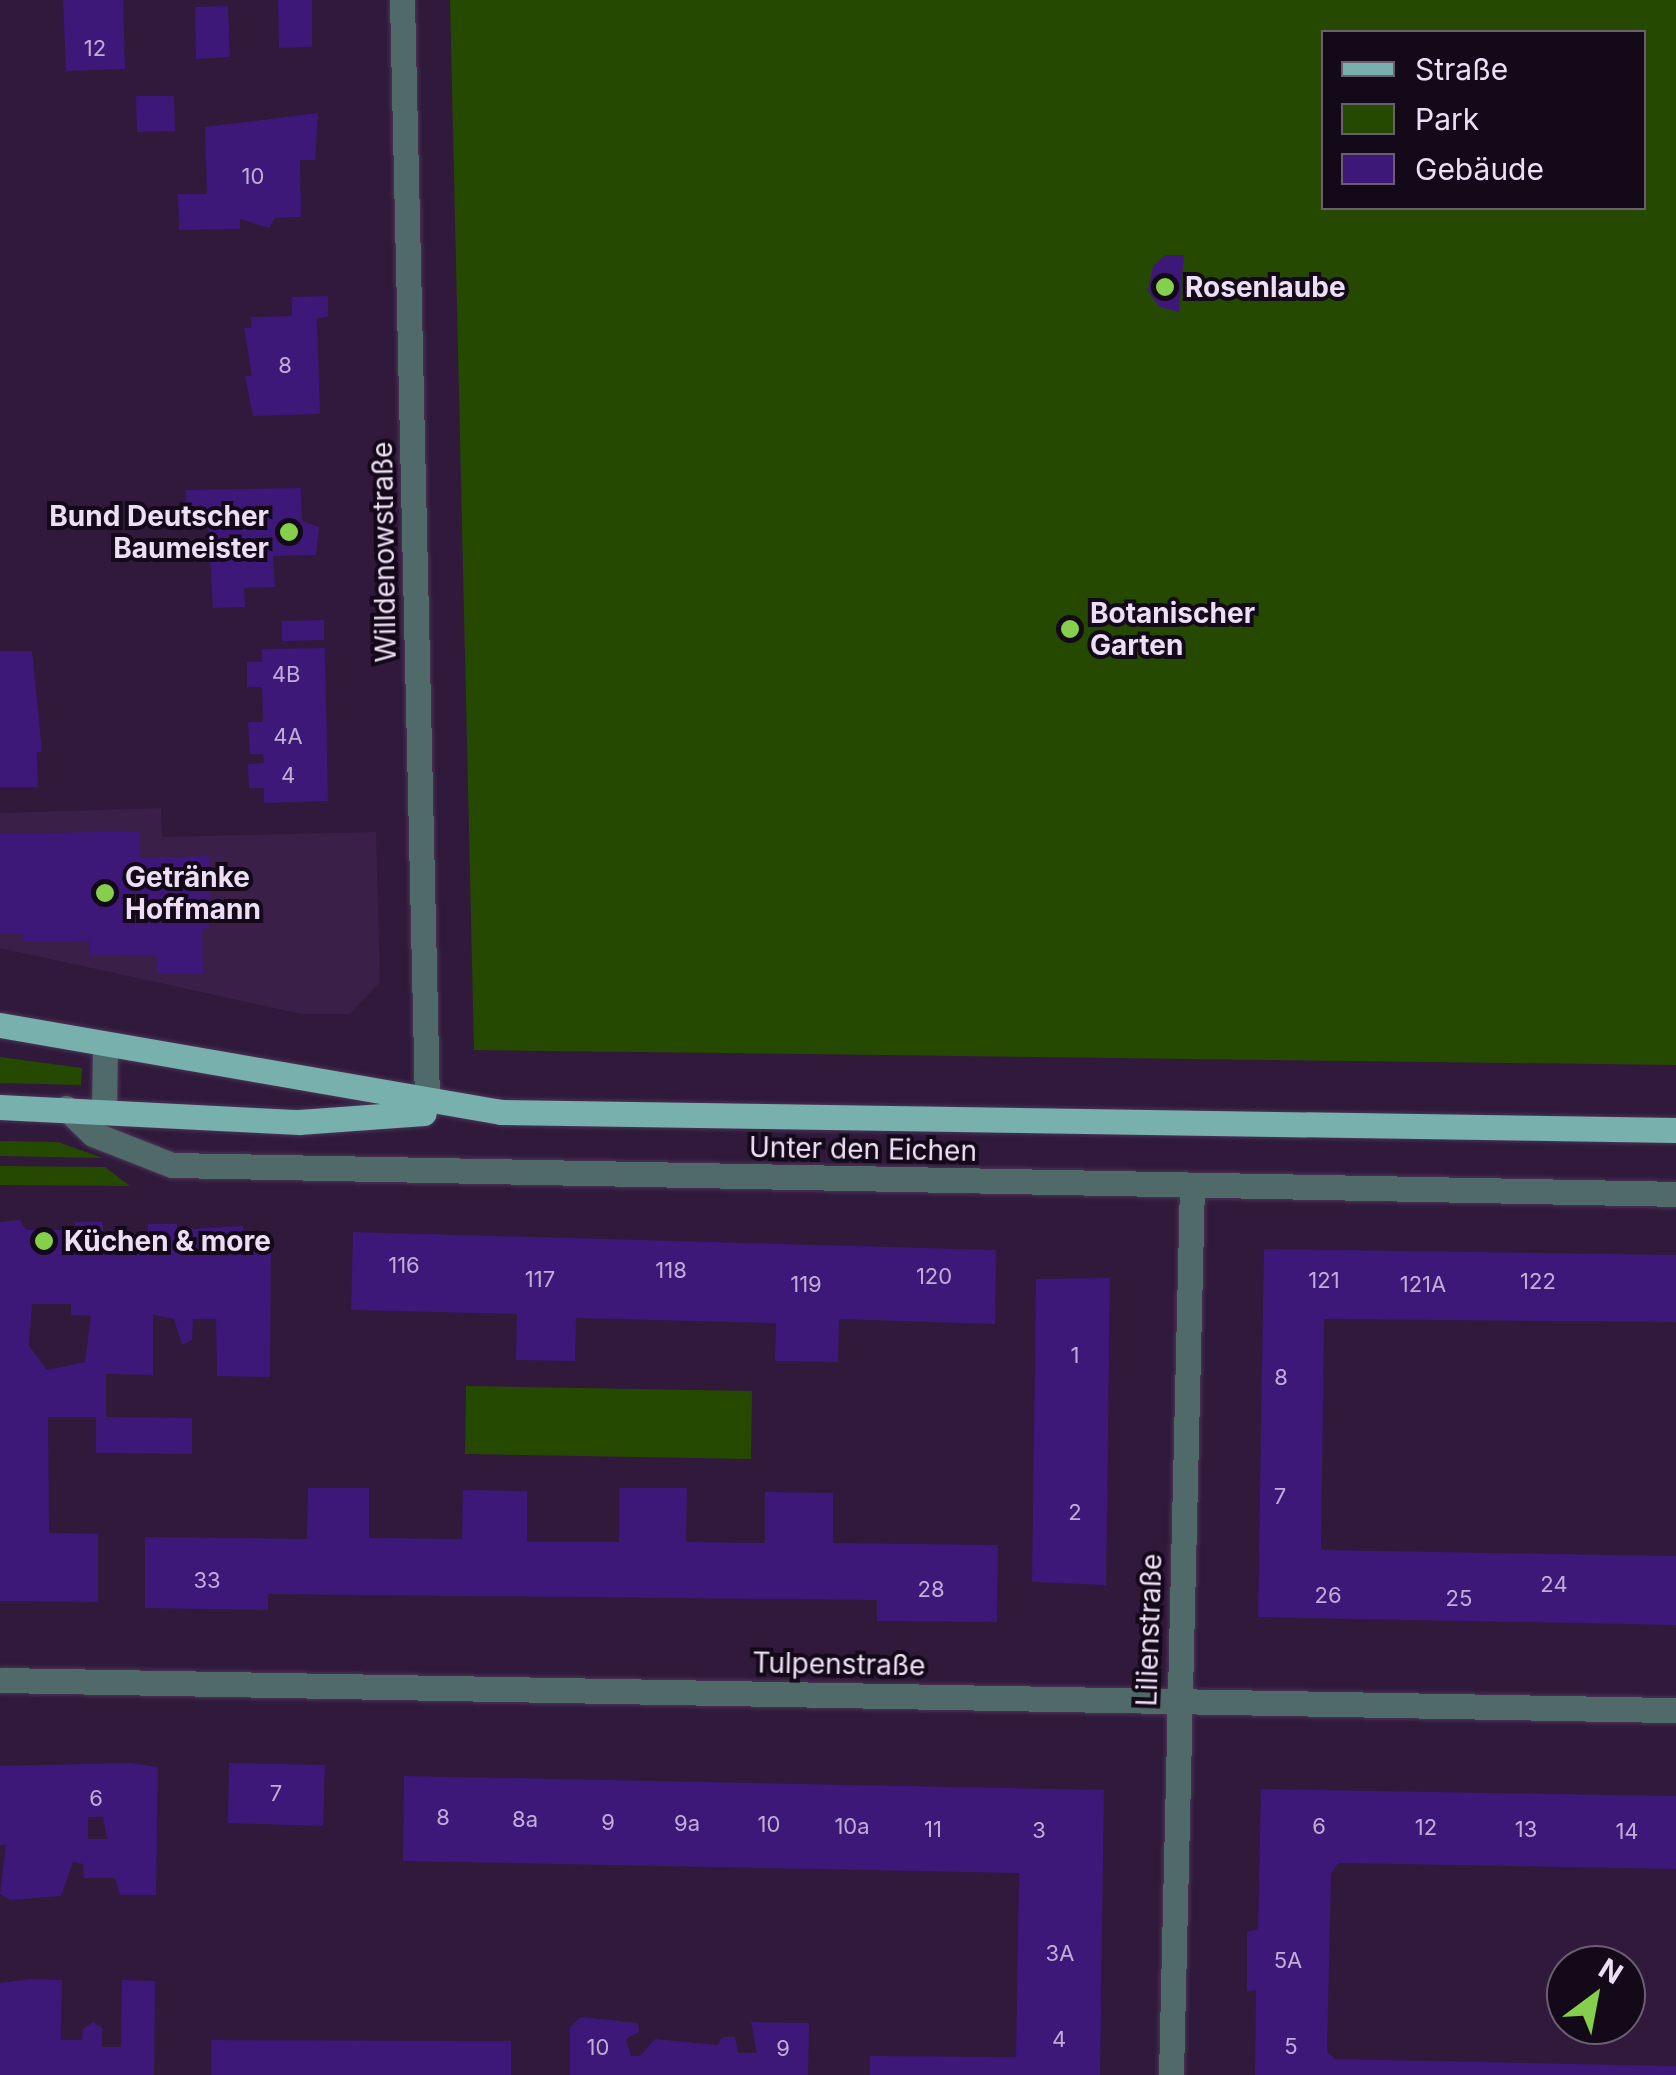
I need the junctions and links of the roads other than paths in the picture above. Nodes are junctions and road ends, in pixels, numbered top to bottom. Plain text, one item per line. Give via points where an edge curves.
1 (402, 0) edge
2 (0, 1025) edge
3 (105, 1046) junction
4 (427, 1103) junction
5 (0, 1107) edge
6 (66, 1108) junction
7 (104, 1110) junction
8 (465, 1110) junction
9 (1676, 1130) edge
10 (1192, 1187) junction
11 (1676, 1194) edge
12 (0, 1680) edge
13 (1176, 1699) junction
14 (1676, 1710) edge
15 (1171, 2075) edge

1 - 4 street, Willdenowstraße
2 - 3 main road, Unter den Eichen
3 - 4 main road, Unter den Eichen
3 - 7 street
4 - 8 main road, Unter den Eichen
5 - 6 main road, Unter den Eichen
6 - 7 main road, Unter den Eichen
6 - 10 street, Unter den Eichen via 93,1134 172,1165
7 - 8 main road, Unter den Eichen via 299,1122
8 - 9 main road, Unter den Eichen
10 - 11 street, Unter den Eichen
10 - 13 street, Lilienstraße
12 - 13 street, Tulpenstraße
13 - 14 street, Tulpenstraße
13 - 15 street, Lilienstraße

